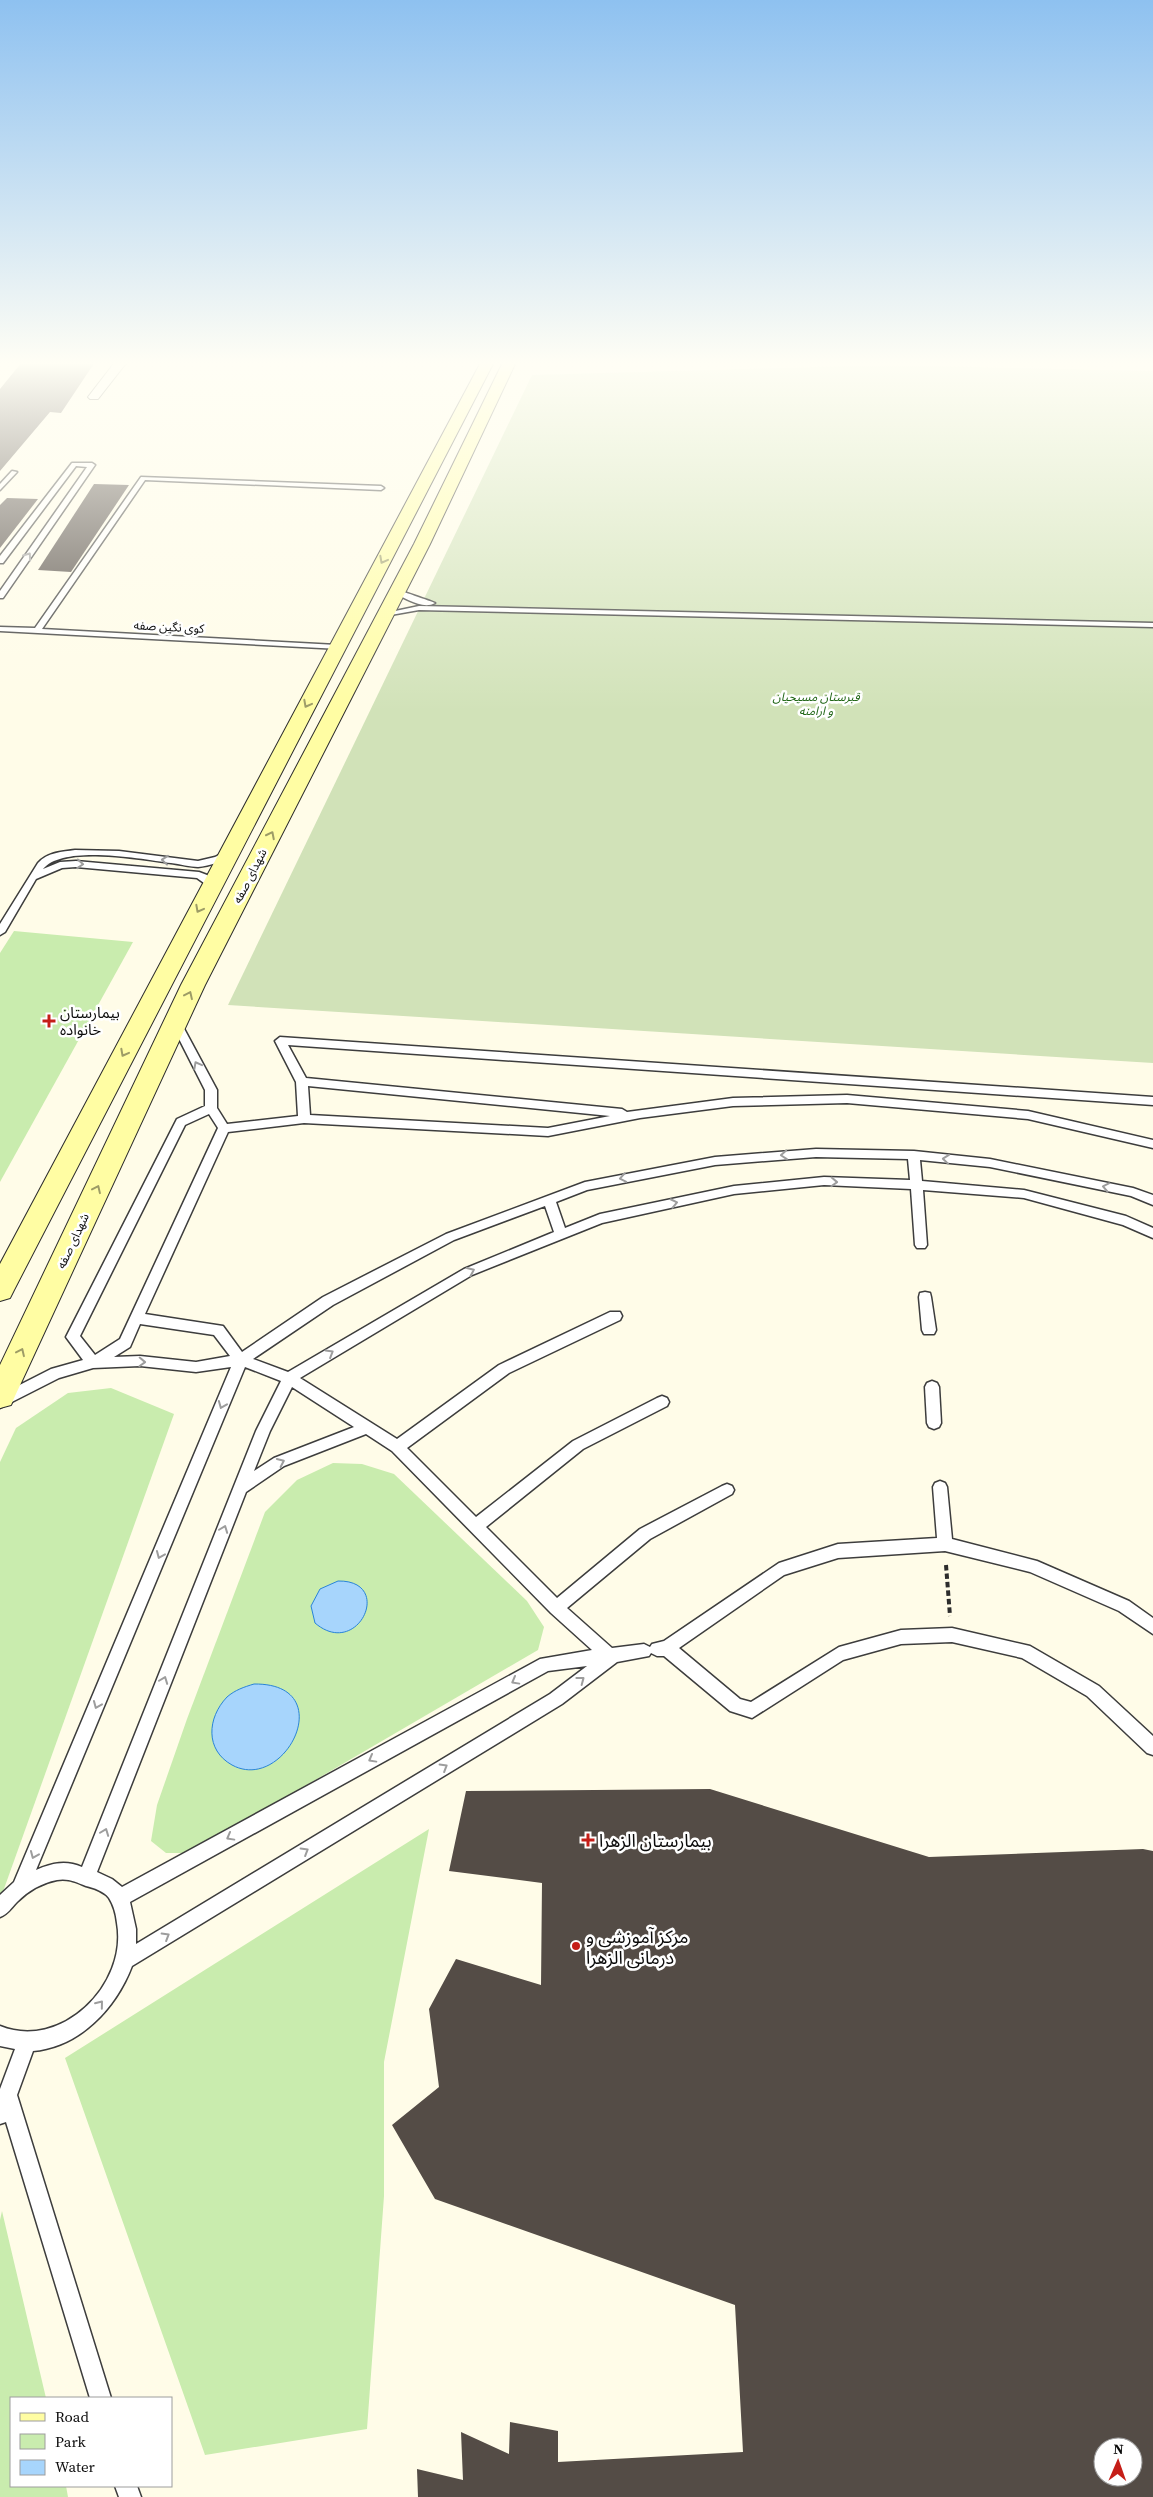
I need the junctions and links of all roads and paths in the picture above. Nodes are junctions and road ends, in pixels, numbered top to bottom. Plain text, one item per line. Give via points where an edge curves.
1 (8, 479) edge
2 (63, 479) edge
3 (83, 479) edge
4 (143, 479) edge
5 (156, 479) edge
6 (426, 479) edge
7 (454, 479) edge
8 (0, 488) edge
9 (382, 488) dead end
10 (419, 491) junction
11 (447, 492) junction
12 (0, 561) edge
13 (397, 591) junction
14 (0, 596) edge
15 (385, 614) junction
16 (1153, 620) edge
17 (1153, 626) edge
18 (0, 629) edge
19 (37, 631) junction
20 (337, 647) junction
21 (229, 853) junction
22 (34, 877) junction
23 (211, 885) junction
24 (0, 932) edge
25 (176, 1023) junction
26 (302, 1082) junction
27 (1153, 1101) edge
28 (211, 1108) junction
29 (637, 1115) junction
30 (304, 1119) junction
31 (224, 1128) junction
32 (1151, 1143) edge
33 (914, 1156) junction
34 (916, 1185) junction
35 (549, 1199) junction
36 (1153, 1200) edge
37 (1153, 1233) edge
38 (561, 1234) junction
39 (921, 1245) dead end
40 (0, 1290) edge
41 (925, 1297) dead end
42 (615, 1316) dead end
43 (136, 1318) junction
44 (929, 1330) dead end
45 (241, 1360) junction
46 (93, 1362) junction
47 (288, 1378) junction
48 (932, 1387) dead end
49 (0, 1396) edge
50 (0, 1402) edge
51 (662, 1402) dead end
52 (934, 1423) dead end
53 (366, 1428) junction
54 (397, 1447) junction
55 (940, 1487) dead end
56 (240, 1488) junction
57 (727, 1490) dead end
58 (475, 1527) junction
59 (945, 1544) junction
60 (556, 1608) junction
61 (1153, 1627) edge
62 (952, 1635) junction
63 (656, 1649) junction
64 (611, 1657) junction
65 (1153, 1747) edge
66 (87, 1877) junction
67 (20, 1888) junction
68 (118, 1899) junction
69 (0, 1908) edge
70 (124, 1961) junction
71 (0, 2035) edge
72 (27, 2040) junction
73 (7, 2095) junction
74 (0, 2115) edge
75 (100, 2397) edge

1 - 8 lane
2 -> 12 lane
14 -> 3 lane
4 - 19 lane
5 - 9 lane
6 - 10 main road, شهدای صفه
7 - 11 main road, شهدای صفه
10 - 11 main road
10 -> 20 main road, شهدای صفه
11 - 13 main road, شهدای صفه
13 - 15 main road, شهدای صفه
13 - 16 lane via 420,602 442,604
15 - 17 lane via 419,608
25 -> 15 main road, شهدای صفه
18 - 19 lane, کوی نگین صفه
19 - 20 lane, کوی نگین صفه
20 -> 21 main road, شهدای صفه
21 -> 22 lane via 198,864 66,852 46,860
21 - 23 main road, شهدای صفه
22 -> 23 lane via 60,865 76,864 199,875
22 - 24 lane
23 -> 40 main road, شهدای صفه
28 -> 25 lane via 211,1090
49 -> 25 main road, شهدای صفه
26 - 27 lane via 280,1041
26 - 29 lane
26 - 30 lane
28 - 31 lane
28 - 46 lane via 181,1122 73,1337
29 - 30 lane via 548,1132
29 - 32 lane via 734,1102 847,1099 1028,1115
30 - 31 lane
31 - 43 lane
33 - 34 lane
33 -> 35 lane via 816,1153 715,1161 585,1186
36 -> 33 lane via 1133,1192 990,1163
34 - 37 lane via 1024,1194 1126,1221
38 -> 34 lane via 600,1218 734,1190 824,1181
34 - 39 lane
35 - 38 lane
35 - 45 lane via 450,1237 337,1296
47 -> 38 lane via 468,1272
41 - 44 lane
42 - 54 lane via 504,1369
43 - 45 lane via 218,1330
43 - 46 lane via 125,1342
46 -> 45 lane via 140,1361 196,1367
45 - 47 lane
45 -> 67 lane
46 - 50 lane via 56,1374
47 - 53 lane
47 - 56 lane
48 - 52 lane
51 - 58 lane via 578,1445
53 - 54 lane
56 -> 53 lane via 279,1462
54 - 58 lane
55 - 59 lane
66 -> 56 lane
57 - 60 lane via 645,1534
58 - 60 lane
59 - 61 lane via 1032,1566 1124,1606
59 - 62 path
59 - 63 lane via 838,1551 779,1570
60 - 64 lane
62 - 63 lane via 901,1638 838,1654 752,1710 736,1706
62 - 65 lane via 1025,1651 1092,1691
63 - 64 lane
64 -> 68 lane via 546,1664
70 -> 64 lane via 556,1699
66 - 67 lane via 70,1871 52,1873
66 - 68 lane via 117,1894
67 - 69 lane
68 - 70 lane via 125,1917 129,1944
72 -> 70 lane via 37,2042 62,2034 88,2018 107,1996
71 - 72 lane
72 - 73 lane
73 - 74 lane
73 - 75 lane

